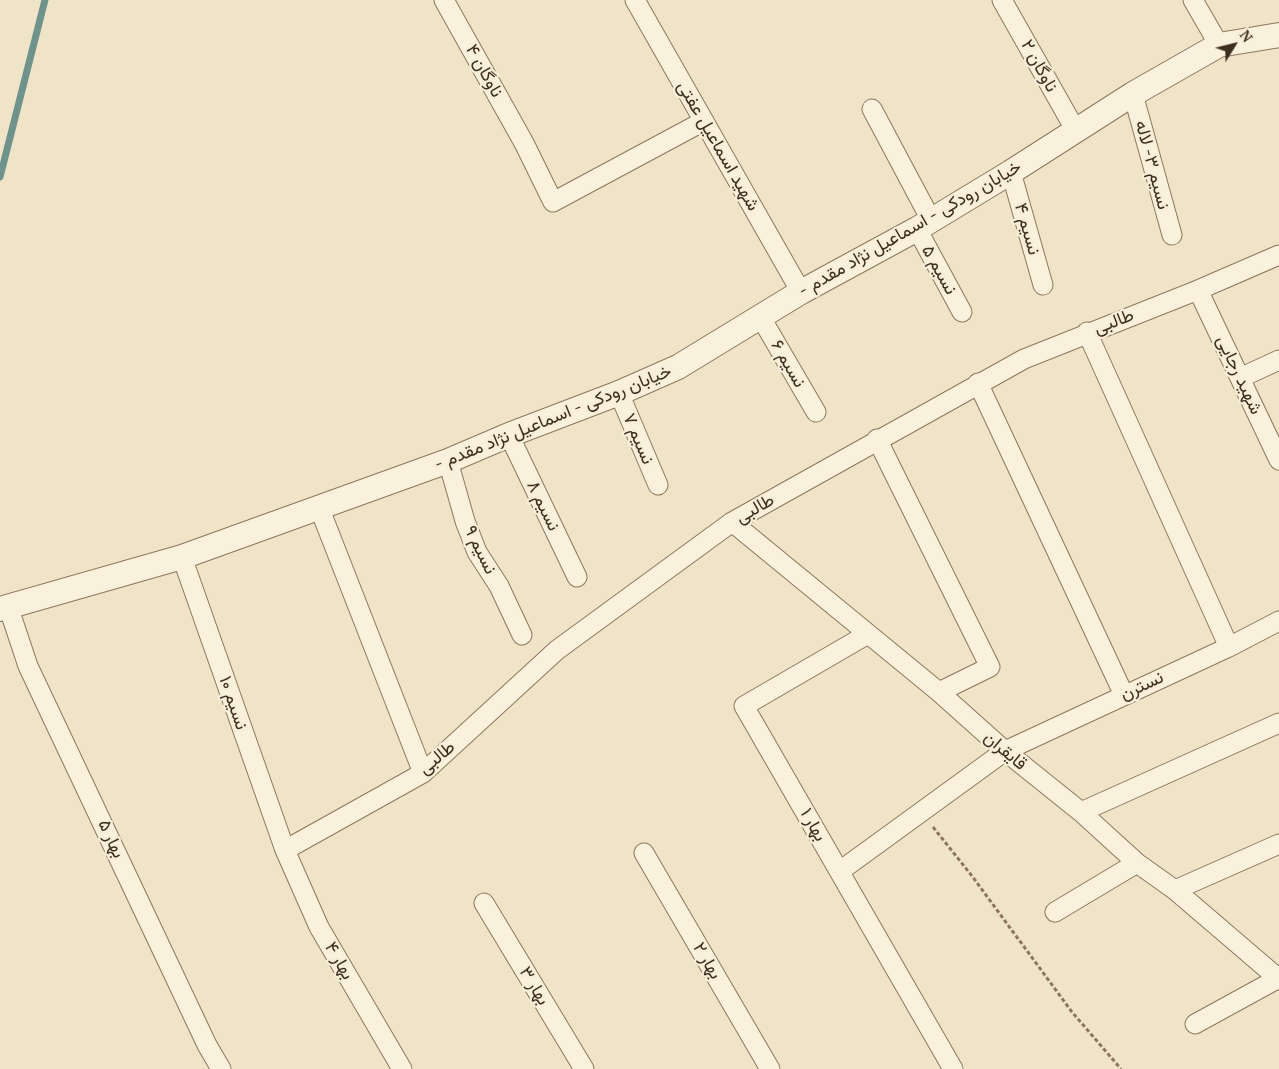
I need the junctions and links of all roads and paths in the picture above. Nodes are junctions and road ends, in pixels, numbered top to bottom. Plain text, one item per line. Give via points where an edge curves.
1 (444, 0) edge
2 (1002, 0) edge
3 (1193, 0) edge
4 (637, 1) edge
5 (1279, 35) edge
6 (1219, 45) junction
7 (1133, 94) junction
8 (872, 109) dead end
9 (704, 121) junction
10 (1076, 131) junction
11 (1011, 172) junction
12 (924, 225) junction
13 (1172, 235) dead end
14 (1279, 256) edge
15 (1043, 286) dead end
16 (1198, 290) junction
17 (801, 292) junction
18 (962, 312) dead end
19 (760, 316) junction
20 (1087, 332) junction
21 (1279, 360) edge
22 (1240, 378) junction
23 (978, 383) junction
24 (619, 393) junction
25 (816, 412) dead end
26 (509, 435) junction
27 (877, 439) junction
28 (1279, 460) edge
29 (448, 461) junction
30 (658, 485) dead end
31 (319, 507) junction
32 (732, 522) junction
33 (182, 557) junction
34 (577, 577) dead end
35 (4, 608) edge
36 (1279, 621) edge
37 (868, 634) junction
38 (522, 635) dead end
39 (1229, 647) junction
40 (939, 692) junction
41 (1124, 695) junction
42 (1279, 723) edge
43 (1004, 751) junction
44 (422, 773) junction
45 (1081, 812) junction
46 (922, 813) junction
47 (1279, 844) edge
48 (285, 850) junction
49 (644, 853) dead end
50 (1138, 863) junction
51 (840, 871) junction
52 (1175, 890) junction
53 (484, 903) dead end
54 (1055, 912) dead end
55 (1279, 978) edge
56 (1195, 1024) dead end
57 (221, 1069) edge
58 (402, 1069) edge
59 (584, 1069) edge
60 (770, 1069) edge
61 (952, 1069) edge
62 (1120, 1069) edge

1 - 9 street, ناوگان ۴ via 524,142 553,202
2 - 10 street, ناوگان ۲
3 - 6 street
4 - 9 street, شهید اسماعیل عفتی
5 - 6 street, - خیابان رودکی - اسماعیل نژاد مقدم
6 - 7 street, - خیابان رودکی - اسماعیل نژاد مقدم
7 - 10 street, - خیابان رودکی - اسماعیل نژاد مقدم
7 - 13 street, نسیم ۳- لاله
8 - 12 street, نسیم ۵
9 - 17 street, شهید اسماعیل عفتی
10 - 11 street, - خیابان رودکی - اسماعیل نژاد مقدم
11 - 12 street, - خیابان رودکی - اسماعیل نژاد مقدم
11 - 15 street, نسیم ۴
12 - 17 street, - خیابان رودکی - اسماعیل نژاد مقدم
12 - 18 street, نسیم ۵
14 - 16 street, طالبی
16 - 20 street, طالبی
16 - 22 street, شهید رجایی
17 - 19 street, - خیابان رودکی - اسماعیل نژاد مقدم
19 - 24 street, - خیابان رودکی - اسماعیل نژاد مقدم via 678,367
19 - 25 street, نسیم ۶
20 - 23 street, طالبی
20 - 39 street
21 - 22 street
22 - 28 street, شهید رجایی
23 - 27 street, طالبی
23 - 41 street
24 - 26 street, - خیابان رودکی - اسماعیل نژاد مقدم
24 - 30 street, نسیم ۷
26 - 29 street, - خیابان رودکی - اسماعیل نژاد مقدم
26 - 34 street, نسیم ۸
27 - 32 street, طالبی
27 - 40 street via 990,667
29 - 31 street, - خیابان رودکی - اسماعیل نژاد مقدم
29 - 38 street, نسیم ۹ via 477,552 499,586
31 - 33 street, - خیابان رودکی - اسماعیل نژاد مقدم
31 - 44 street
32 - 37 street, قایقران
32 - 44 street, طالبی via 557,650
33 - 35 street, - خیابان رودکی - اسماعیل نژاد مقدم
33 - 48 street, نسیم ۱۰
35 - 57 street, بهار ۵ via 28,666
36 - 39 street, نسترن
37 - 40 street, قایقران
37 - 51 street, بهار ۱ via 744,706
39 - 41 street, نسترن
40 - 43 street, قایقران
41 - 43 street, نسترن
42 - 45 street
43 - 45 street, قایقران
43 - 46 street, نسترن
44 - 48 street, طالبی
45 - 50 street, قایقران
46 - 51 street, نسترن
46 - 62 path via 1072,1012
47 - 52 street
48 - 58 street, بهار ۴ via 319,927
49 - 60 street, بهار ۲
50 - 52 street, قایقران
50 - 54 street
51 - 61 street, بهار ۱
52 - 55 street, قایقران
53 - 59 street, بهار ۳
55 - 56 street

